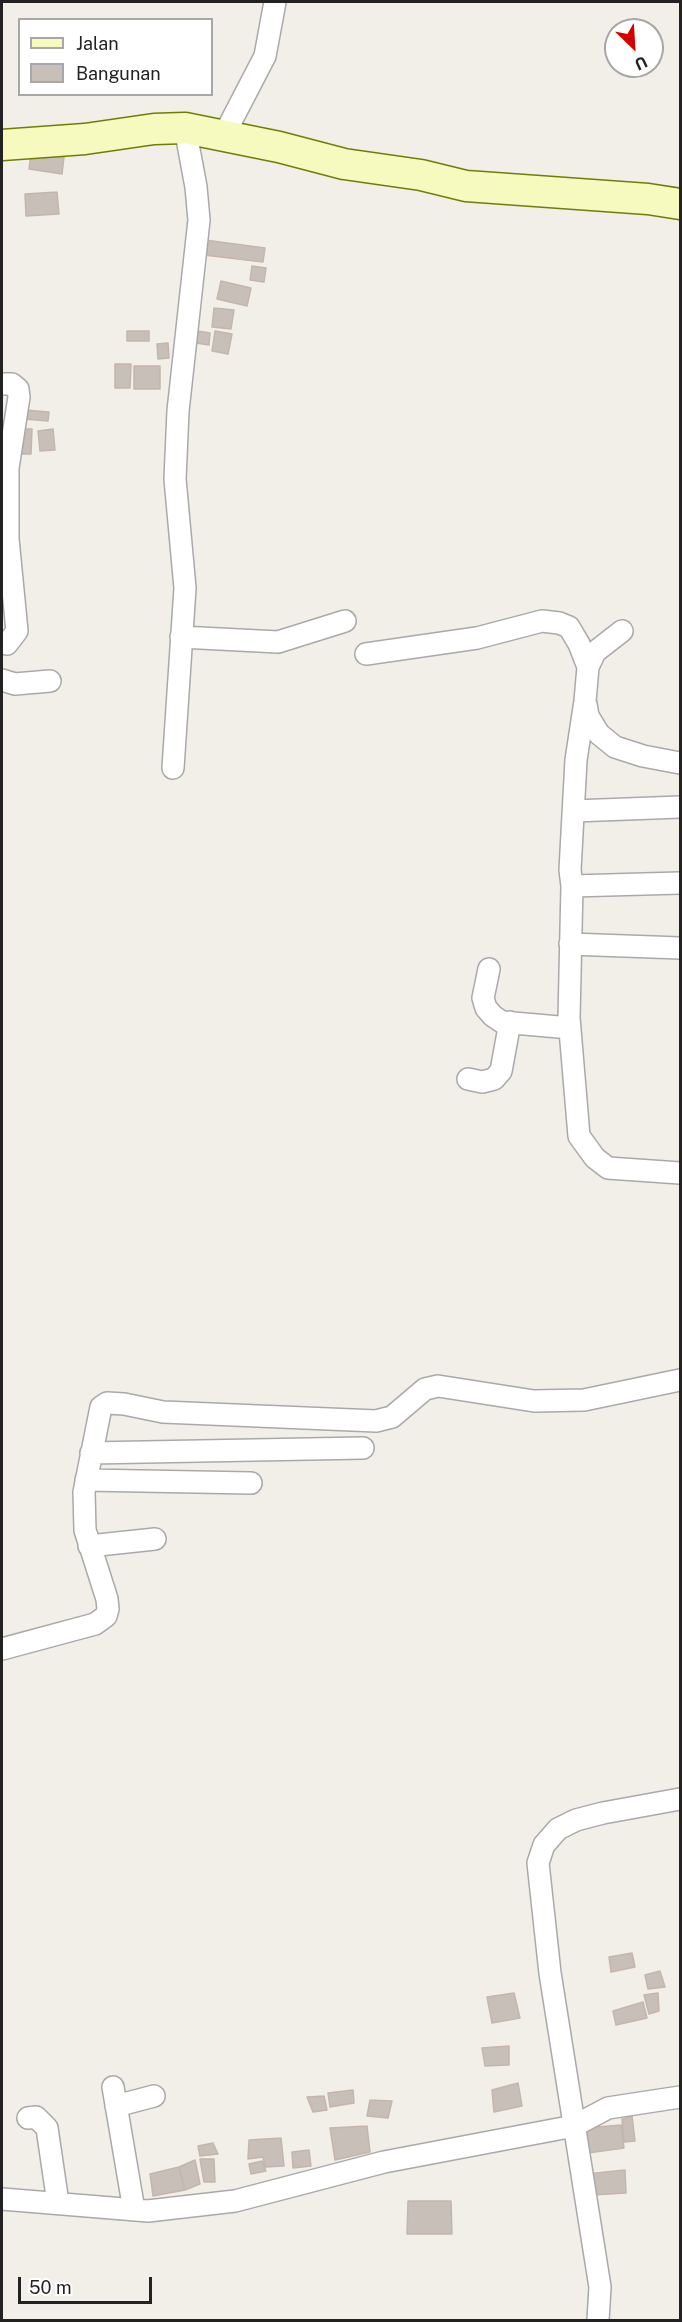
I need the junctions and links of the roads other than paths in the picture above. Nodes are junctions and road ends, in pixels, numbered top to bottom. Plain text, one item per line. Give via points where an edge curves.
1 (275, 2) edge
2 (185, 128) junction
3 (224, 135) junction
4 (2, 145) edge
5 (681, 204) edge
6 (2, 384) edge
7 (345, 621) dead end
8 (622, 631) dead end
9 (181, 637) junction
10 (3, 646) edge
11 (366, 654) dead end
12 (588, 667) junction
13 (2, 680) edge
14 (50, 681) dead end
15 (585, 701) junction
16 (681, 763) edge
17 (173, 768) dead end
18 (681, 807) edge
19 (574, 811) junction
20 (681, 883) edge
21 (572, 886) junction
22 (570, 944) junction
23 (681, 948) edge
24 (489, 969) dead end
25 (510, 1022) junction
26 (570, 1028) junction
27 (468, 1079) dead end
28 (681, 1173) edge
29 (681, 1380) edge
30 (363, 1448) dead end
31 (91, 1453) junction
32 (86, 1480) junction
33 (251, 1483) dead end
34 (155, 1539) dead end
35 (89, 1546) junction
36 (2, 1649) edge
37 (681, 1799) edge
38 (154, 2096) dead end
39 (681, 2097) edge
40 (28, 2118) dead end
41 (574, 2126) junction
42 (2, 2199) edge
43 (58, 2203) junction
44 (134, 2210) junction
45 (598, 2320) edge

1 - 3 street via 265,56
2 - 3 street
2 - 4 street
2 - 9 street via 199,220 178,411 176,479 185,588
3 - 5 street via 344,164 466,186
6 - 10 street via 12,384 19,397 8,468 8,539 17,631
7 - 9 street via 278,642
8 - 12 street via 595,652
9 - 17 street
11 - 12 street via 477,638 542,621 569,627
12 - 15 street
13 - 14 street via 15,684
15 - 16 street via 588,716 599,734 615,747
15 - 19 street via 576,760
18 - 19 street
19 - 21 street
20 - 21 street
21 - 22 street
22 - 23 street
22 - 26 street
24 - 25 street via 483,998 486,1008 502,1022
25 - 26 street
25 - 27 street via 501,1071 494,1079 482,1082
26 - 28 street via 579,1136 595,1158 608,1168
29 - 31 street via 584,1400 534,1401 438,1386 425,1389 392,1417 376,1421 163,1412 108,1402 101,1407
30 - 31 street
31 - 32 street
32 - 33 street
32 - 35 street
34 - 35 street
35 - 36 street via 107,1599 108,1609 102,1621
37 - 41 street via 576,1820 558,1829 544,1845 538,1863 550,1973
38 - 44 street via 114,2096
39 - 41 street via 608,2108
40 - 43 street via 36,2117 47,2128
41 - 44 street via 384,2162 235,2201
41 - 45 street via 600,2287
42 - 43 street
43 - 44 street

